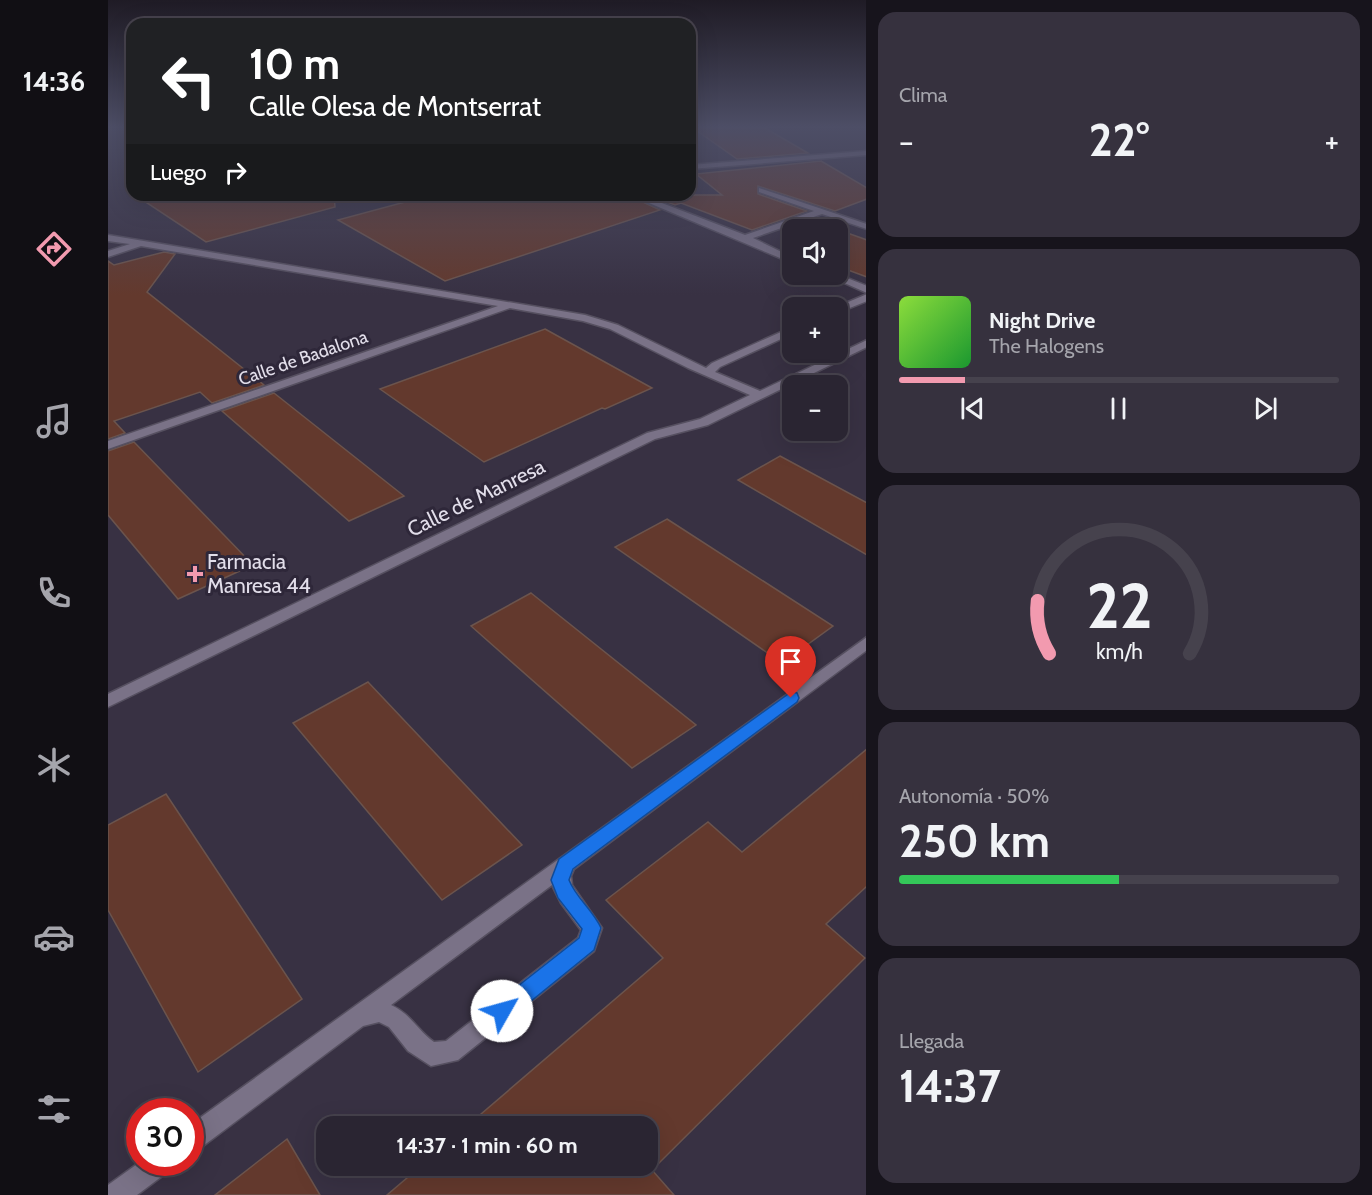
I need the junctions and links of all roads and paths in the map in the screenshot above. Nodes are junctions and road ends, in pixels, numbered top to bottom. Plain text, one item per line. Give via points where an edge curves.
1 (762, 190) dead end
2 (649, 201) edge
3 (819, 212) junction
4 (866, 227) edge
5 (108, 238) edge
6 (745, 238) junction
7 (140, 244) junction
8 (108, 255) edge
9 (782, 255) edge
10 (848, 282) edge
11 (866, 290) edge
12 (866, 297) edge
13 (510, 305) junction
14 (848, 305) edge
15 (782, 335) edge
16 (866, 343) edge
17 (707, 373) junction
18 (760, 395) junction
19 (108, 445) edge
20 (866, 643) edge
21 (108, 701) edge
22 (566, 864) junction
23 (357, 1016) junction
24 (204, 1130) edge
25 (141, 1176) edge
26 (116, 1195) edge

1 - 3 street
2 - 6 street
3 - 4 street
3 - 6 street
5 - 7 street, Calle de Badalona
6 - 9 street
7 - 8 street, Calle de Badalona
7 - 13 street, Calle de Badalona
10 - 11 street
12 - 14 street
13 - 17 street, Calle de Badalona via 614,327
13 - 19 street, Calle de Badalona
15 - 17 street via 716,365
16 - 18 street, Calle de Manresa
17 - 18 street, Calle de Badalona
18 - 21 street, Calle de Manresa via 704,422 651,436
20 - 22 street
22 - 23 street
22 - 23 street via 560,880 592,928 587,944 450,1052 431,1054 416,1043 397,1019 380,1011
23 - 24 street
25 - 26 street

